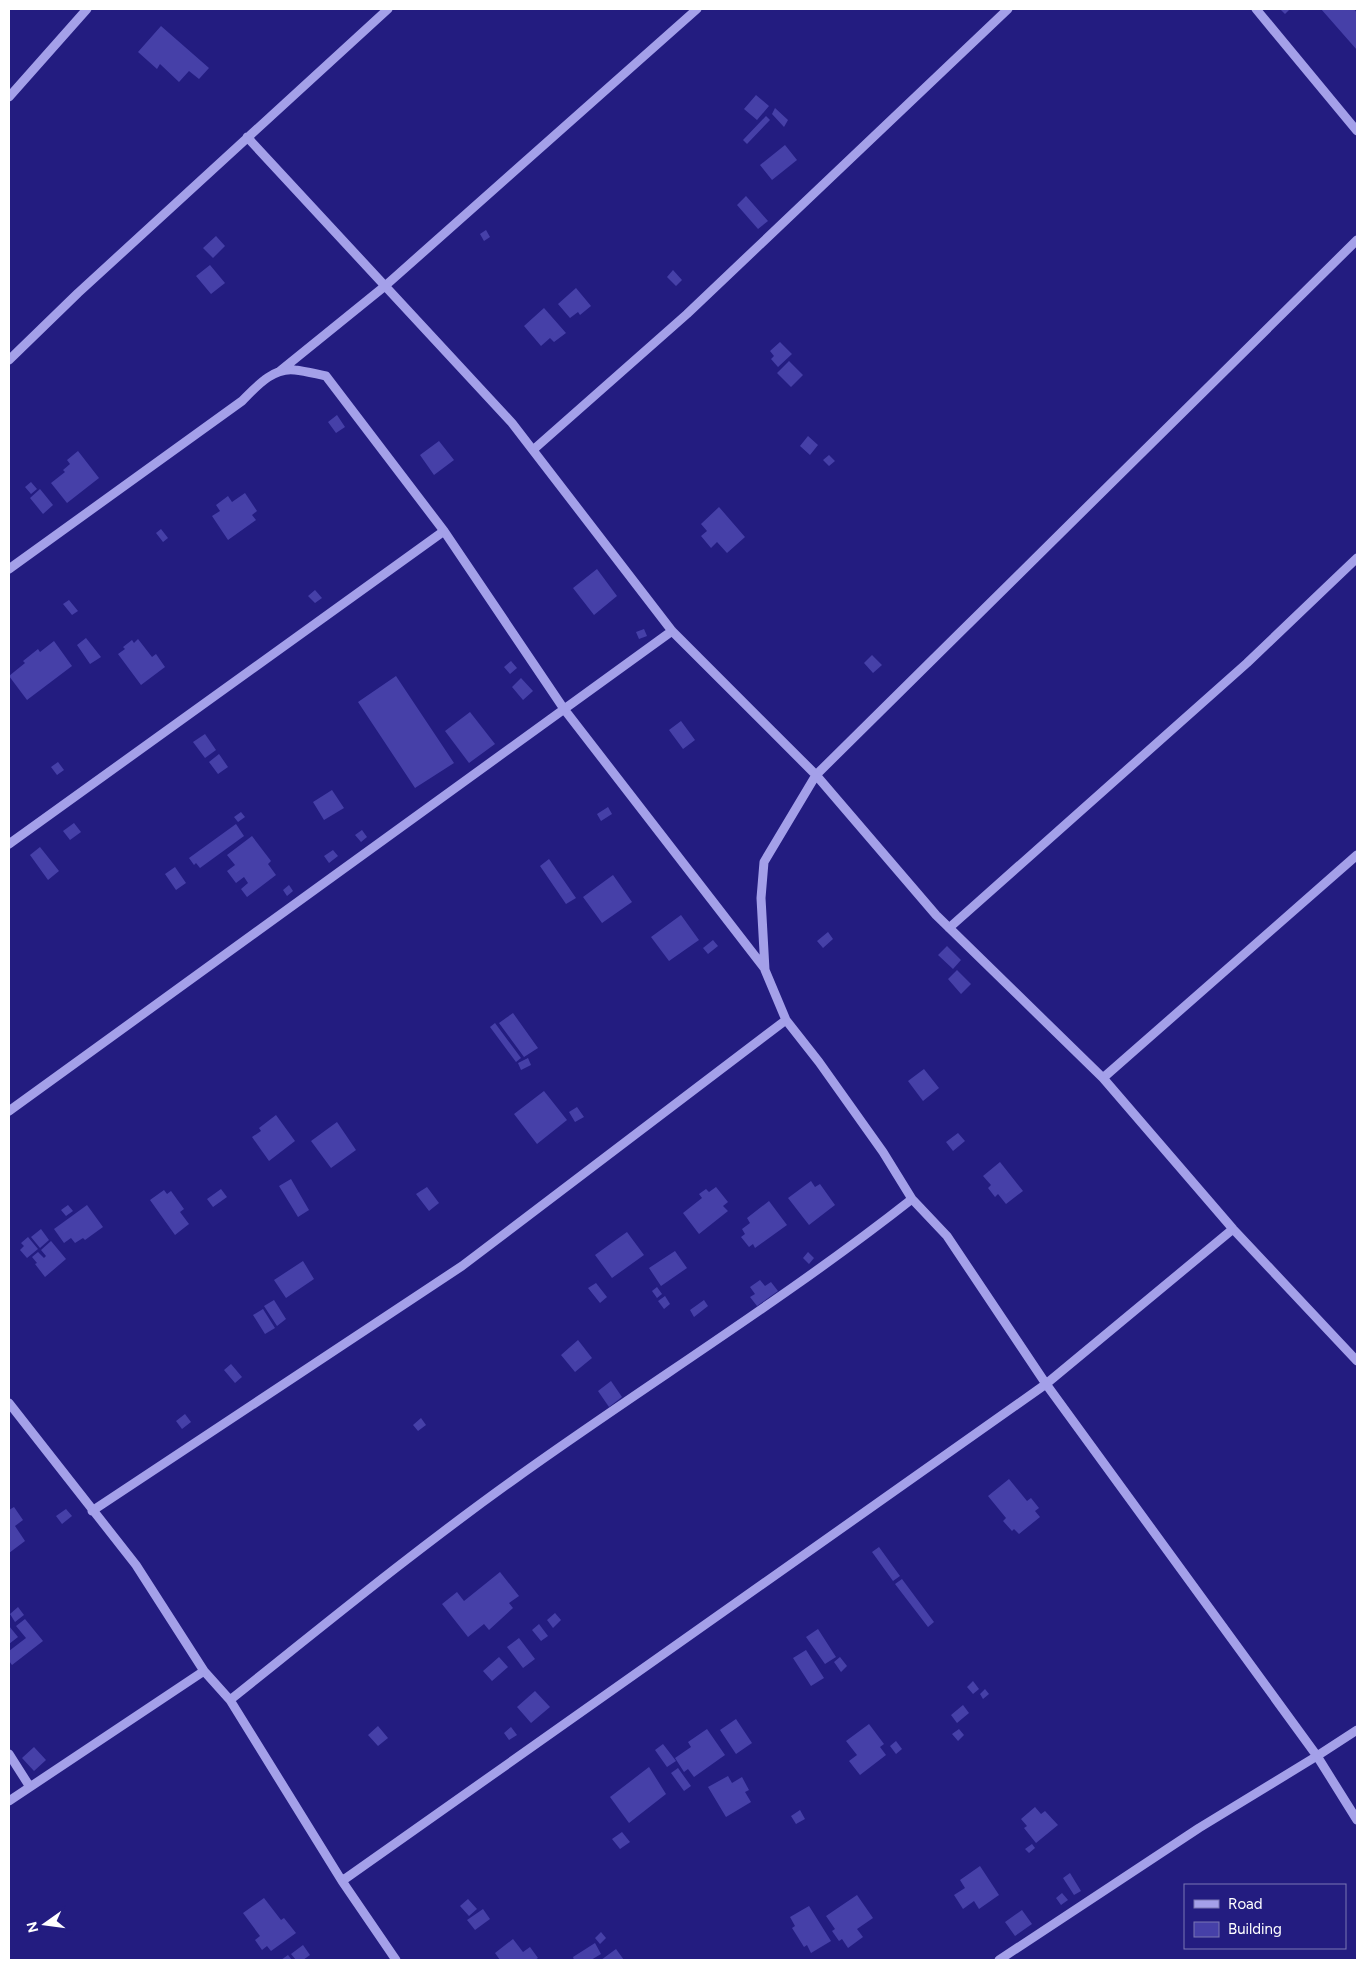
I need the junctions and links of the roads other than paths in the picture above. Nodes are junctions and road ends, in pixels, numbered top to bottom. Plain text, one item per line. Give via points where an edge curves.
1 (87, 9) edge
2 (388, 9) edge
3 (697, 9) edge
4 (1008, 9) edge
5 (1256, 9) edge
6 (9, 97) edge
7 (1357, 131) edge
8 (247, 137) junction
9 (1357, 240) edge
10 (385, 286) junction
11 (9, 360) edge
12 (279, 371) junction
13 (533, 450) junction
14 (444, 530) junction
15 (1357, 558) edge
16 (9, 569) edge
17 (672, 631) junction
18 (564, 709) junction
19 (816, 775) junction
20 (9, 844) edge
21 (1357, 855) edge
22 (949, 928) junction
23 (765, 970) junction
24 (786, 1020) junction
25 (1103, 1078) junction
26 (9, 1111) edge
27 (912, 1199) junction
28 (1233, 1229) junction
29 (1357, 1361) edge
30 (1046, 1384) junction
31 (9, 1403) edge
32 (92, 1511) junction
33 (204, 1671) junction
34 (230, 1700) junction
35 (1357, 1730) edge
36 (9, 1754) edge
37 (1317, 1756) junction
38 (30, 1787) junction
39 (9, 1801) edge
40 (1357, 1820) edge
41 (342, 1881) junction
42 (396, 1960) edge
43 (999, 1960) edge

1 - 6 street
2 - 8 street
3 - 10 street
4 - 13 street via 687,314
5 - 7 street
8 - 10 street
8 - 11 street
9 - 19 street
10 - 12 street
10 - 13 street
12 - 14 street via 294,369 326,376
12 - 16 street
13 - 17 street
14 - 18 street
14 - 20 street
15 - 22 street via 1247,663
17 - 18 street
17 - 19 street
18 - 23 street
18 - 26 street
19 - 22 street
19 - 23 street via 764,862 761,898
21 - 25 street
22 - 25 street
23 - 24 street
24 - 27 street via 883,1152
24 - 32 street via 462,1266
25 - 28 street
27 - 30 street via 947,1236
27 - 34 street via 760,1311 516,1478
28 - 29 street
28 - 30 street
30 - 37 street
30 - 41 street
31 - 32 street
32 - 33 street via 136,1565
33 - 34 street
33 - 38 street
34 - 41 street
35 - 37 street
36 - 38 street
37 - 40 street
37 - 43 street via 1199,1828
38 - 39 street
41 - 42 street

